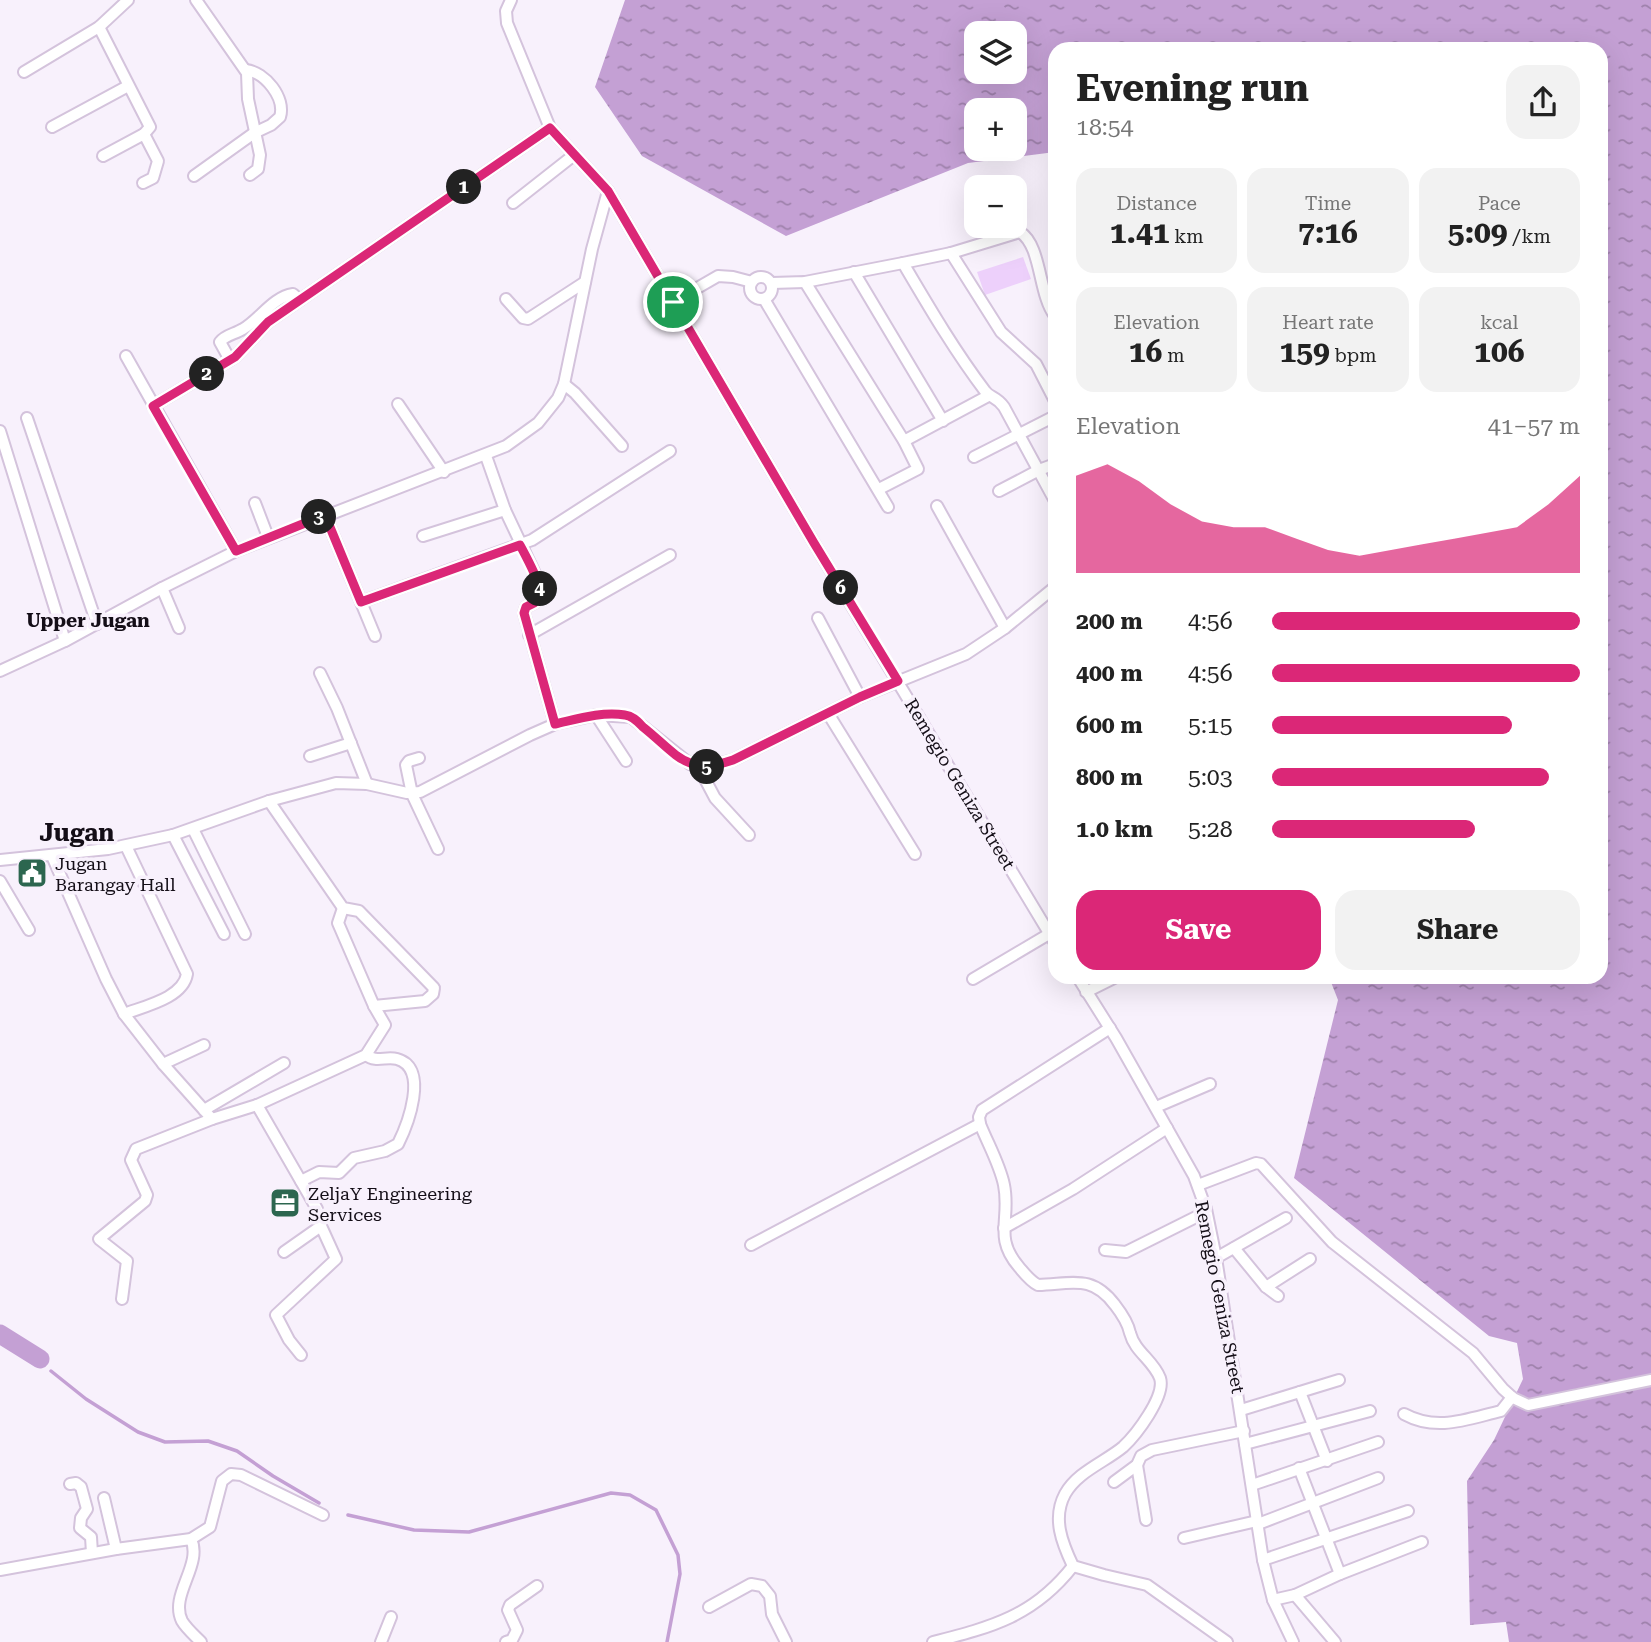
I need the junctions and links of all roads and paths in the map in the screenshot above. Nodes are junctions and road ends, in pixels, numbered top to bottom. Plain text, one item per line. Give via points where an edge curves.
1 (128, 0) edge
2 (196, 0) edge
3 (510, 0) edge
4 (99, 27) junction
5 (246, 70) junction
6 (24, 72) dead end
7 (128, 86) junction
8 (52, 127) dead end
9 (550, 128) junction
10 (254, 133) junction
11 (144, 134) junction
12 (574, 155) junction
13 (103, 156) dead end
14 (250, 175) dead end
15 (194, 176) dead end
16 (143, 183) dead end
17 (608, 191) junction
18 (513, 203) dead end
19 (951, 253) junction
20 (903, 263) junction
21 (854, 272) junction
22 (585, 282) junction
23 (752, 282) junction
24 (805, 282) junction
25 (772, 284) junction
26 (506, 299) dead end
27 (764, 299) junction
28 (300, 300) junction
29 (673, 302) junction
30 (1048, 306) edge
31 (126, 356) dead end
32 (230, 360) junction
33 (564, 384) junction
34 (1048, 387) edge
35 (988, 396) junction
36 (398, 404) dead end
37 (153, 406) junction
38 (27, 418) dead end
39 (1048, 419) edge
40 (943, 421) junction
41 (0, 431) edge
42 (1019, 432) junction
43 (904, 442) junction
44 (622, 446) dead end
45 (670, 451) dead end
46 (486, 456) junction
47 (974, 457) dead end
48 (1048, 467) edge
49 (1039, 470) junction
50 (444, 472) junction
51 (1048, 487) edge
52 (879, 489) junction
53 (999, 491) dead end
54 (255, 503) dead end
55 (937, 506) dead end
56 (888, 507) dead end
57 (505, 510) junction
58 (325, 515) junction
59 (423, 536) dead end
60 (268, 537) junction
61 (520, 545) junction
62 (236, 551) junction
63 (670, 555) dead end
64 (162, 588) junction
65 (1048, 593) edge
66 (361, 602) junction
67 (818, 618) dead end
68 (97, 624) junction
69 (179, 628) dead end
70 (1005, 628) junction
71 (529, 635) junction
72 (375, 636) dead end
73 (65, 641) junction
74 (0, 671) edge
75 (320, 673) dead end
76 (898, 681) junction
77 (860, 697) junction
78 (596, 715) junction
79 (829, 715) junction
80 (555, 724) junction
81 (351, 743) junction
82 (310, 756) dead end
83 (419, 758) dead end
84 (626, 761) dead end
85 (698, 766) junction
86 (366, 784) junction
87 (412, 794) junction
88 (270, 801) junction
89 (193, 829) junction
90 (173, 835) junction
91 (749, 835) dead end
92 (126, 846) junction
93 (438, 849) dead end
94 (915, 854) dead end
95 (52, 856) junction
96 (1, 861) edge
97 (0, 881) edge
98 (343, 908) junction
99 (29, 930) dead end
100 (1048, 931) edge
101 (224, 934) dead end
102 (245, 934) dead end
103 (1048, 940) edge
104 (973, 979) dead end
105 (1082, 984) edge
106 (1102, 984) edge
107 (1086, 992) junction
108 (374, 1006) junction
109 (124, 1014) junction
110 (1110, 1028) junction
111 (204, 1045) dead end
112 (366, 1055) junction
113 (284, 1063) dead end
114 (163, 1064) junction
115 (1210, 1084) dead end
116 (257, 1105) junction
117 (1156, 1107) junction
118 (208, 1114) junction
119 (980, 1124) junction
120 (1167, 1128) junction
121 (301, 1181) junction
122 (1198, 1185) junction
123 (1206, 1209) junction
124 (1286, 1218) dead end
125 (321, 1226) junction
126 (1004, 1228) junction
127 (751, 1245) dead end
128 (1234, 1248) junction
129 (1105, 1250) dead end
130 (284, 1252) dead end
131 (1216, 1258) junction
132 (1310, 1259) dead end
133 (1266, 1287) junction
134 (1278, 1296) dead end
135 (122, 1298) dead end
136 (301, 1356) dead end
137 (1339, 1380) dead end
138 (1651, 1380) edge
139 (1300, 1392) junction
140 (1511, 1397) junction
141 (1241, 1410) junction
142 (1370, 1411) dead end
143 (1404, 1414) dead end
144 (1314, 1428) junction
145 (1244, 1431) junction
146 (1378, 1442) dead end
147 (1245, 1444) junction
148 (1327, 1461) junction
149 (1137, 1465) junction
150 (1299, 1468) junction
151 (1378, 1478) dead end
152 (1114, 1482) dead end
153 (70, 1484) dead end
154 (1252, 1485) junction
155 (104, 1498) dead end
156 (1313, 1505) junction
157 (1408, 1511) dead end
158 (323, 1515) dead end
159 (1146, 1520) dead end
160 (1258, 1523) junction
161 (1184, 1538) dead end
162 (191, 1539) junction
163 (1327, 1541) junction
164 (1422, 1542) dead end
165 (116, 1549) junction
166 (92, 1553) junction
167 (1264, 1560) junction
168 (1073, 1566) junction
169 (0, 1570) edge
170 (1340, 1574) junction
171 (537, 1586) dead end
172 (1295, 1595) junction
173 (1273, 1600) junction
174 (709, 1607) dead end
175 (391, 1617) dead end
176 (201, 1642) edge
177 (381, 1642) edge
178 (506, 1642) edge
179 (786, 1642) edge
180 (933, 1642) edge
181 (1227, 1642) edge
182 (1293, 1642) edge
183 (1335, 1642) edge

1 - 4 street
2 - 5 street
3 - 9 street, Remegio Geniza Street via 507,23
4 - 6 street
4 - 7 street
5 - 10 street
5 - 10 street via 266,79 282,110 278,120
7 - 8 street
7 - 11 street via 149,122
9 - 12 street, Remegio Geniza Street
9 - 28 street
10 - 14 street via 260,155 258,169
10 - 15 street
11 - 13 street
11 - 16 street via 158,164 153,178
12 - 17 street, Remegio Geniza Street
12 - 18 street
17 - 22 street
17 - 29 street, Remegio Geniza Street
19 - 20 street
19 - 30 street via 1020,232 1028,241
19 - 34 street via 1001,332 1036,364
20 - 21 street
20 - 35 street
21 - 24 street
21 - 40 street
22 - 26 street via 528,319
22 - 33 street
23 - 25 street via 762,276
23 - 27 street via 753,296
23 - 29 street via 718,276
24 - 25 street
24 - 43 street
25 - 27 street via 772,292
27 - 52 street
28 - 32 street via 268,322
28 - 32 street via 293,294 284,296 244,329 222,338
29 - 76 street, Remegio Geniza Street
31 - 37 street
32 - 37 street
33 - 44 street
33 - 46 street via 538,423
35 - 40 street
35 - 42 street via 997,398
36 - 50 street
37 - 62 street
38 - 68 street
39 - 42 street
40 - 43 street
41 - 73 street
42 - 47 street
42 - 49 street
43 - 52 street via 918,469
45 - 61 street
46 - 50 street
46 - 57 street
48 - 49 street
49 - 51 street
49 - 53 street
50 - 58 street
52 - 56 street
54 - 60 street
55 - 70 street
57 - 59 street
57 - 61 street
58 - 60 street
58 - 66 street
60 - 62 street
61 - 66 street
61 - 71 street via 541,596 524,610
62 - 64 street
63 - 71 street
64 - 68 street
64 - 69 street
65 - 70 street
66 - 72 street
67 - 77 street
68 - 73 street
70 - 76 street via 967,654
71 - 80 street
73 - 74 street
75 - 81 street
76 - 77 street
76 - 100 street, Remegio Geniza Street
77 - 79 street
78 - 80 street
78 - 84 street
78 - 85 street via 631,717 686,762
79 - 85 street via 733,760
79 - 94 street
80 - 87 street
81 - 82 street
81 - 86 street
83 - 87 street via 406,765
85 - 91 street via 715,798
86 - 87 street
86 - 88 street via 336,783
87 - 93 street
88 - 89 street
88 - 98 street
89 - 90 street
89 - 102 street
90 - 92 street
90 - 101 street
92 - 95 street
92 - 109 street via 187,974 185,983 172,994
95 - 96 street
95 - 109 street
97 - 99 street
98 - 108 street via 338,923
98 - 108 street via 359,911 434,988 425,1001
103 - 104 street
105 - 107 street, Remegio Geniza Street
106 - 107 street
107 - 110 street, Remegio Geniza Street
108 - 112 street via 385,1025
109 - 114 street
110 - 117 street, Remegio Geniza Street
110 - 119 street via 982,1110
111 - 114 street
112 - 116 street
112 - 121 street via 374,1060 398,1059 414,1082 409,1120 398,1144 354,1158 339,1173 319,1172
113 - 118 street
114 - 118 street
115 - 117 street
116 - 118 street
116 - 121 street
117 - 120 street, Remegio Geniza Street
118 - 135 street via 132,1154 147,1195 145,1201 99,1239 127,1261
119 - 126 street via 1003,1183
119 - 127 street
120 - 122 street, Remegio Geniza Street
120 - 126 street
121 - 125 street
122 - 123 street, Remegio Geniza Street
122 - 140 street via 1261,1164 1332,1242 1473,1353
123 - 129 street via 1126,1252
123 - 131 street, Remegio Geniza Street
124 - 128 street
125 - 130 street
125 - 136 street via 336,1259 276,1315
126 - 168 street via 1004,1245 1032,1282 1080,1282 1101,1289 1124,1316 1136,1349 1159,1377 1156,1402 1124,1446 1066,1492 1059,1532
128 - 131 street
128 - 133 street
131 - 141 street, Remegio Geniza Street
132 - 133 street
133 - 134 street
137 - 139 street
138 - 140 street via 1528,1405
139 - 141 street
139 - 144 street
140 - 143 street via 1501,1411 1439,1425
141 - 145 street, Remegio Geniza Street
142 - 144 street
144 - 147 street
144 - 148 street
145 - 147 street, Remegio Geniza Street
145 - 149 street via 1152,1450 1141,1456
146 - 148 street
147 - 154 street, Remegio Geniza Street
148 - 150 street
149 - 152 street
149 - 159 street
150 - 154 street
150 - 156 street
151 - 156 street
153 - 166 street via 81,1488 87,1509 80,1528 91,1537
154 - 160 street, Remegio Geniza Street
155 - 165 street
156 - 160 street
156 - 163 street
157 - 163 street
158 - 162 street via 241,1475 231,1475 222,1481 210,1527
160 - 161 street
160 - 167 street, Remegio Geniza Street
162 - 165 street
162 - 176 street via 195,1547 179,1606 182,1621
163 - 167 street
163 - 170 street
164 - 170 street
165 - 166 street
166 - 169 street
167 - 173 street, Remegio Geniza Street
168 - 180 street via 1022,1613
168 - 181 street via 1147,1585
170 - 172 street
171 - 178 street via 510,1605 508,1611 517,1630
172 - 173 street
172 - 183 street
173 - 182 street, Remegio Geniza Street
174 - 179 street via 751,1584 762,1586
175 - 177 street

